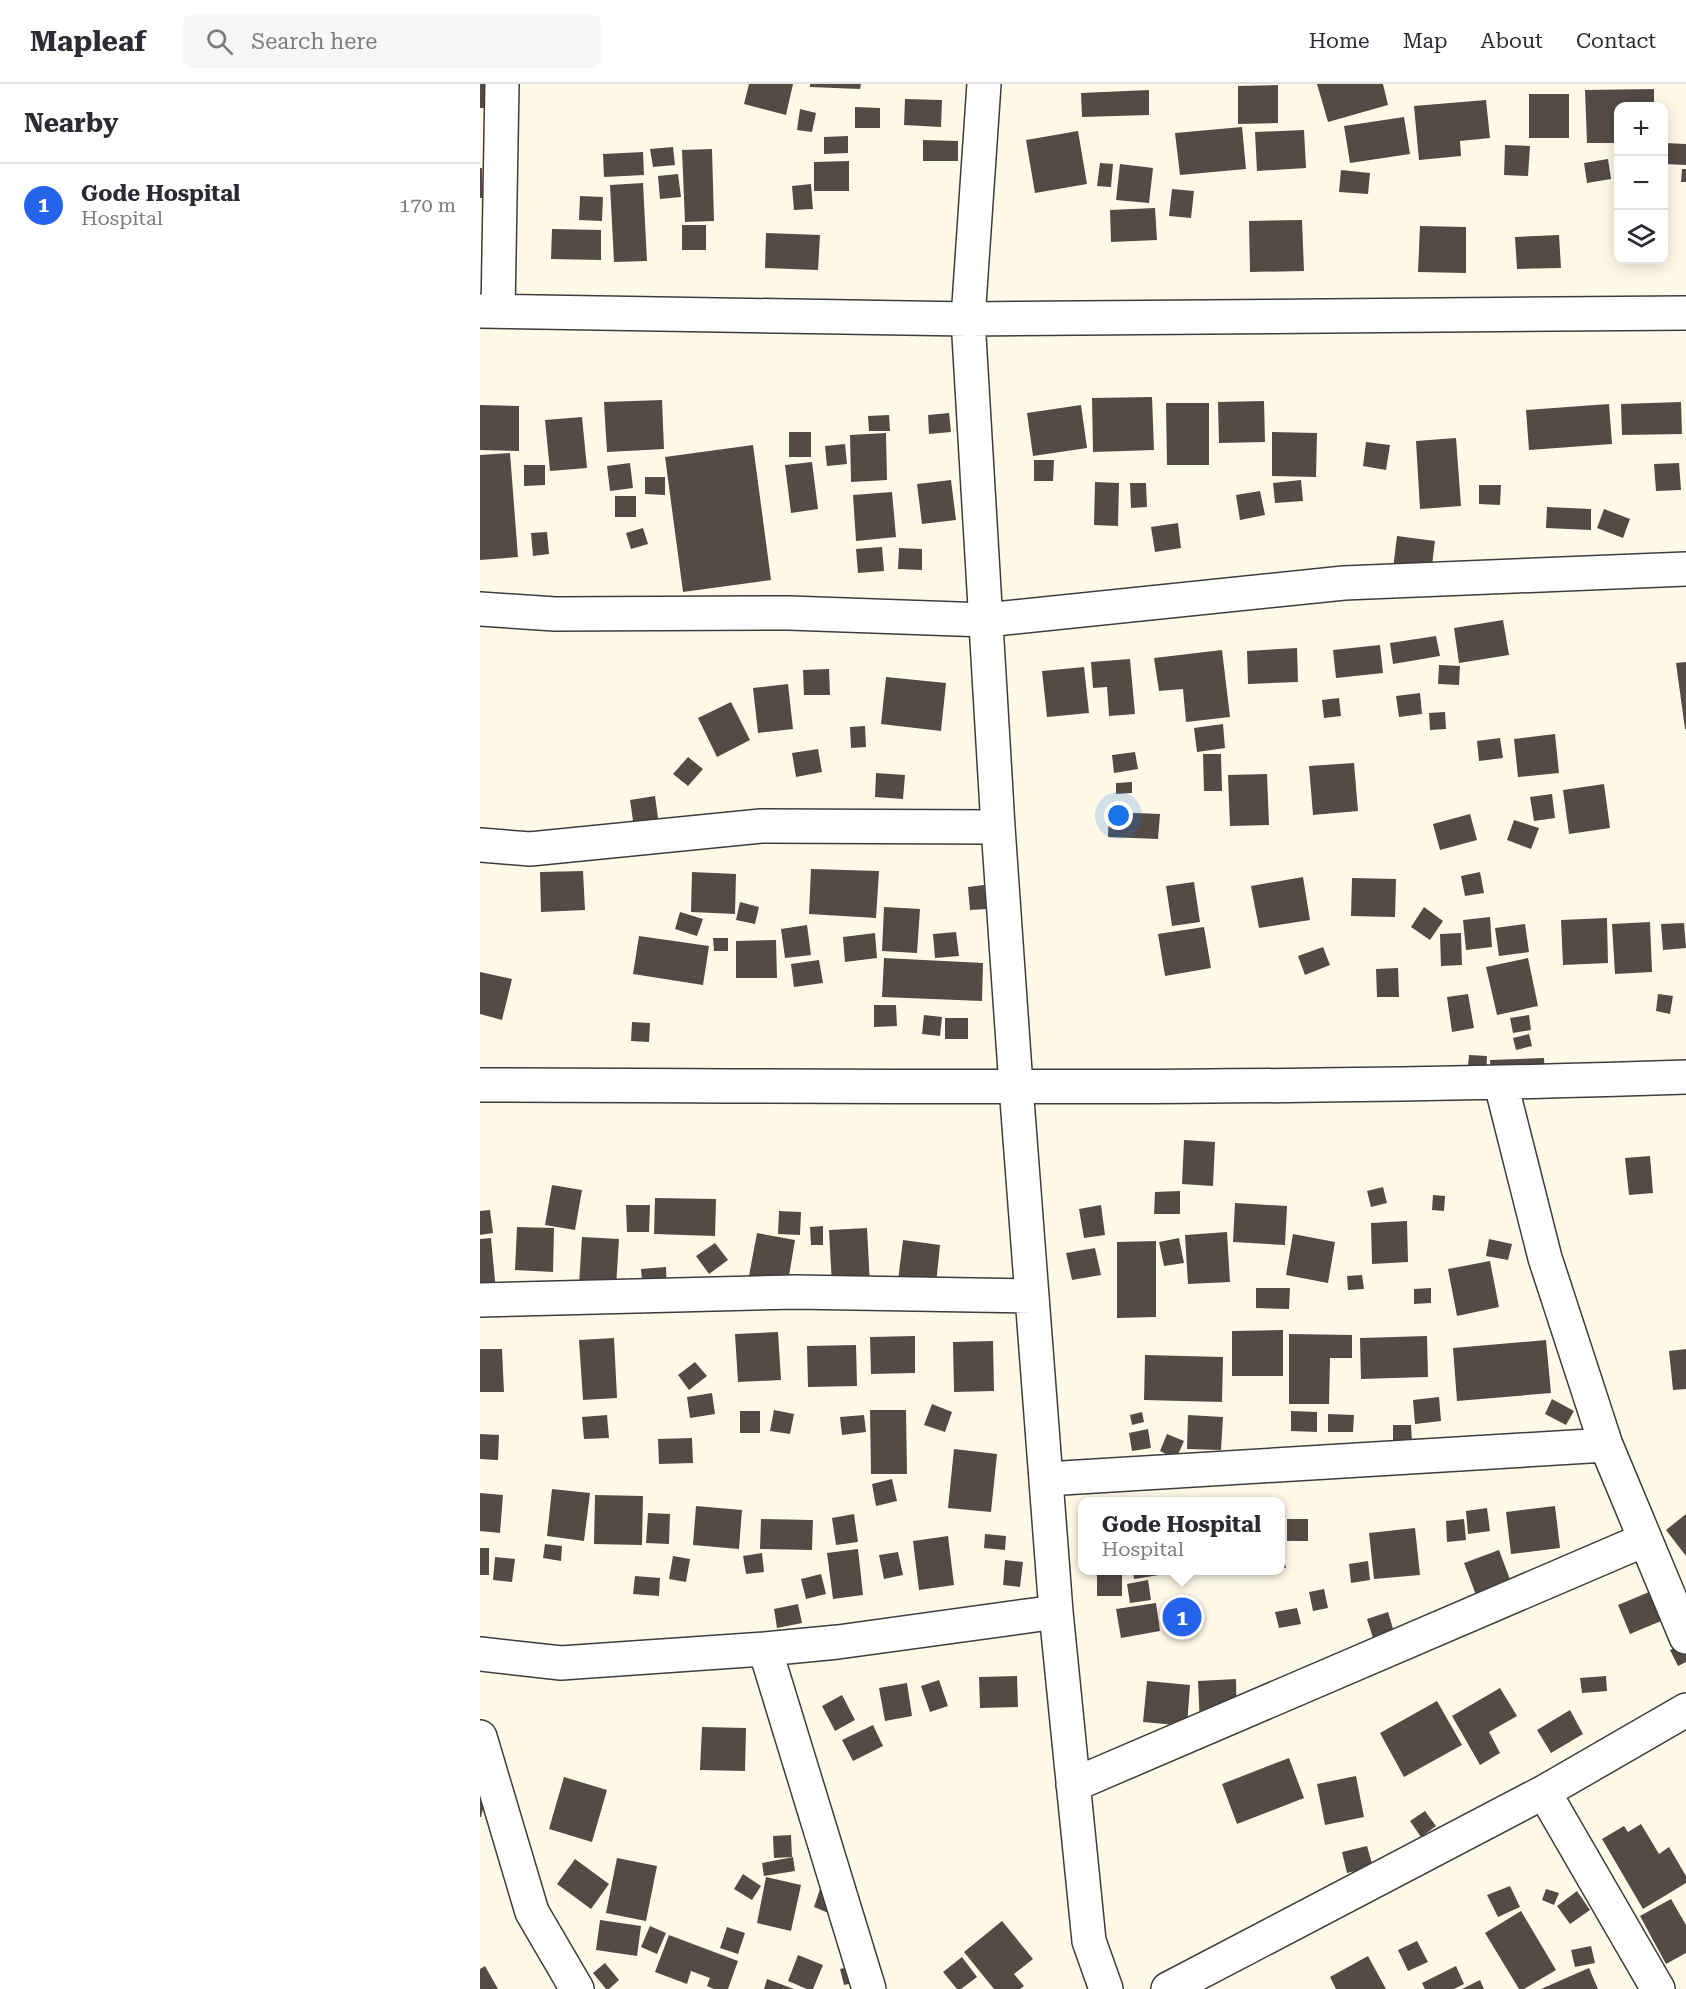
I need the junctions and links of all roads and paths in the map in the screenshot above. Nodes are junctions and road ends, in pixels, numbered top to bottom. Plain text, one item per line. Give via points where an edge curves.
1 (502, 84) edge
2 (984, 84) edge
3 (489, 311) edge
4 (1686, 313) edge
5 (968, 319) junction
6 (1686, 569) edge
7 (480, 609) edge
8 (986, 620) junction
9 (998, 827) junction
10 (480, 845) edge
11 (1686, 1077) edge
12 (480, 1084) edge
13 (1501, 1084) junction
14 (1016, 1086) junction
15 (1032, 1296) junction
16 (480, 1300) edge
17 (1606, 1445) junction
18 (1046, 1479) junction
19 (1644, 1540) junction
20 (1056, 1612) junction
21 (1686, 1637) edge
22 (765, 1649) junction
23 (480, 1654) edge
24 (1684, 1718) edge
25 (480, 1737) edge
26 (1073, 1785) junction
27 (1544, 1792) junction
28 (577, 1989) edge
29 (869, 1989) edge
30 (1106, 1989) edge
31 (1168, 1989) edge
32 (1658, 1989) edge

1 - 3 street
2 - 5 street
3 - 5 street
4 - 5 street
5 - 8 street
6 - 8 street via 1344,583
7 - 8 street via 555,614 789,613
8 - 9 street
9 - 10 street via 761,826 530,849
9 - 14 street
11 - 13 street
12 - 14 street
13 - 14 street
13 - 17 street via 1545,1258
14 - 15 street
15 - 16 street via 795,1292
15 - 18 street
17 - 18 street
17 - 19 street
18 - 20 street
19 - 21 street
19 - 26 street
20 - 22 street
20 - 26 street
22 - 23 street via 561,1664
22 - 29 street
24 - 27 street
25 - 28 street via 532,1912
26 - 30 street via 1089,1941
27 - 31 street
27 - 32 street

